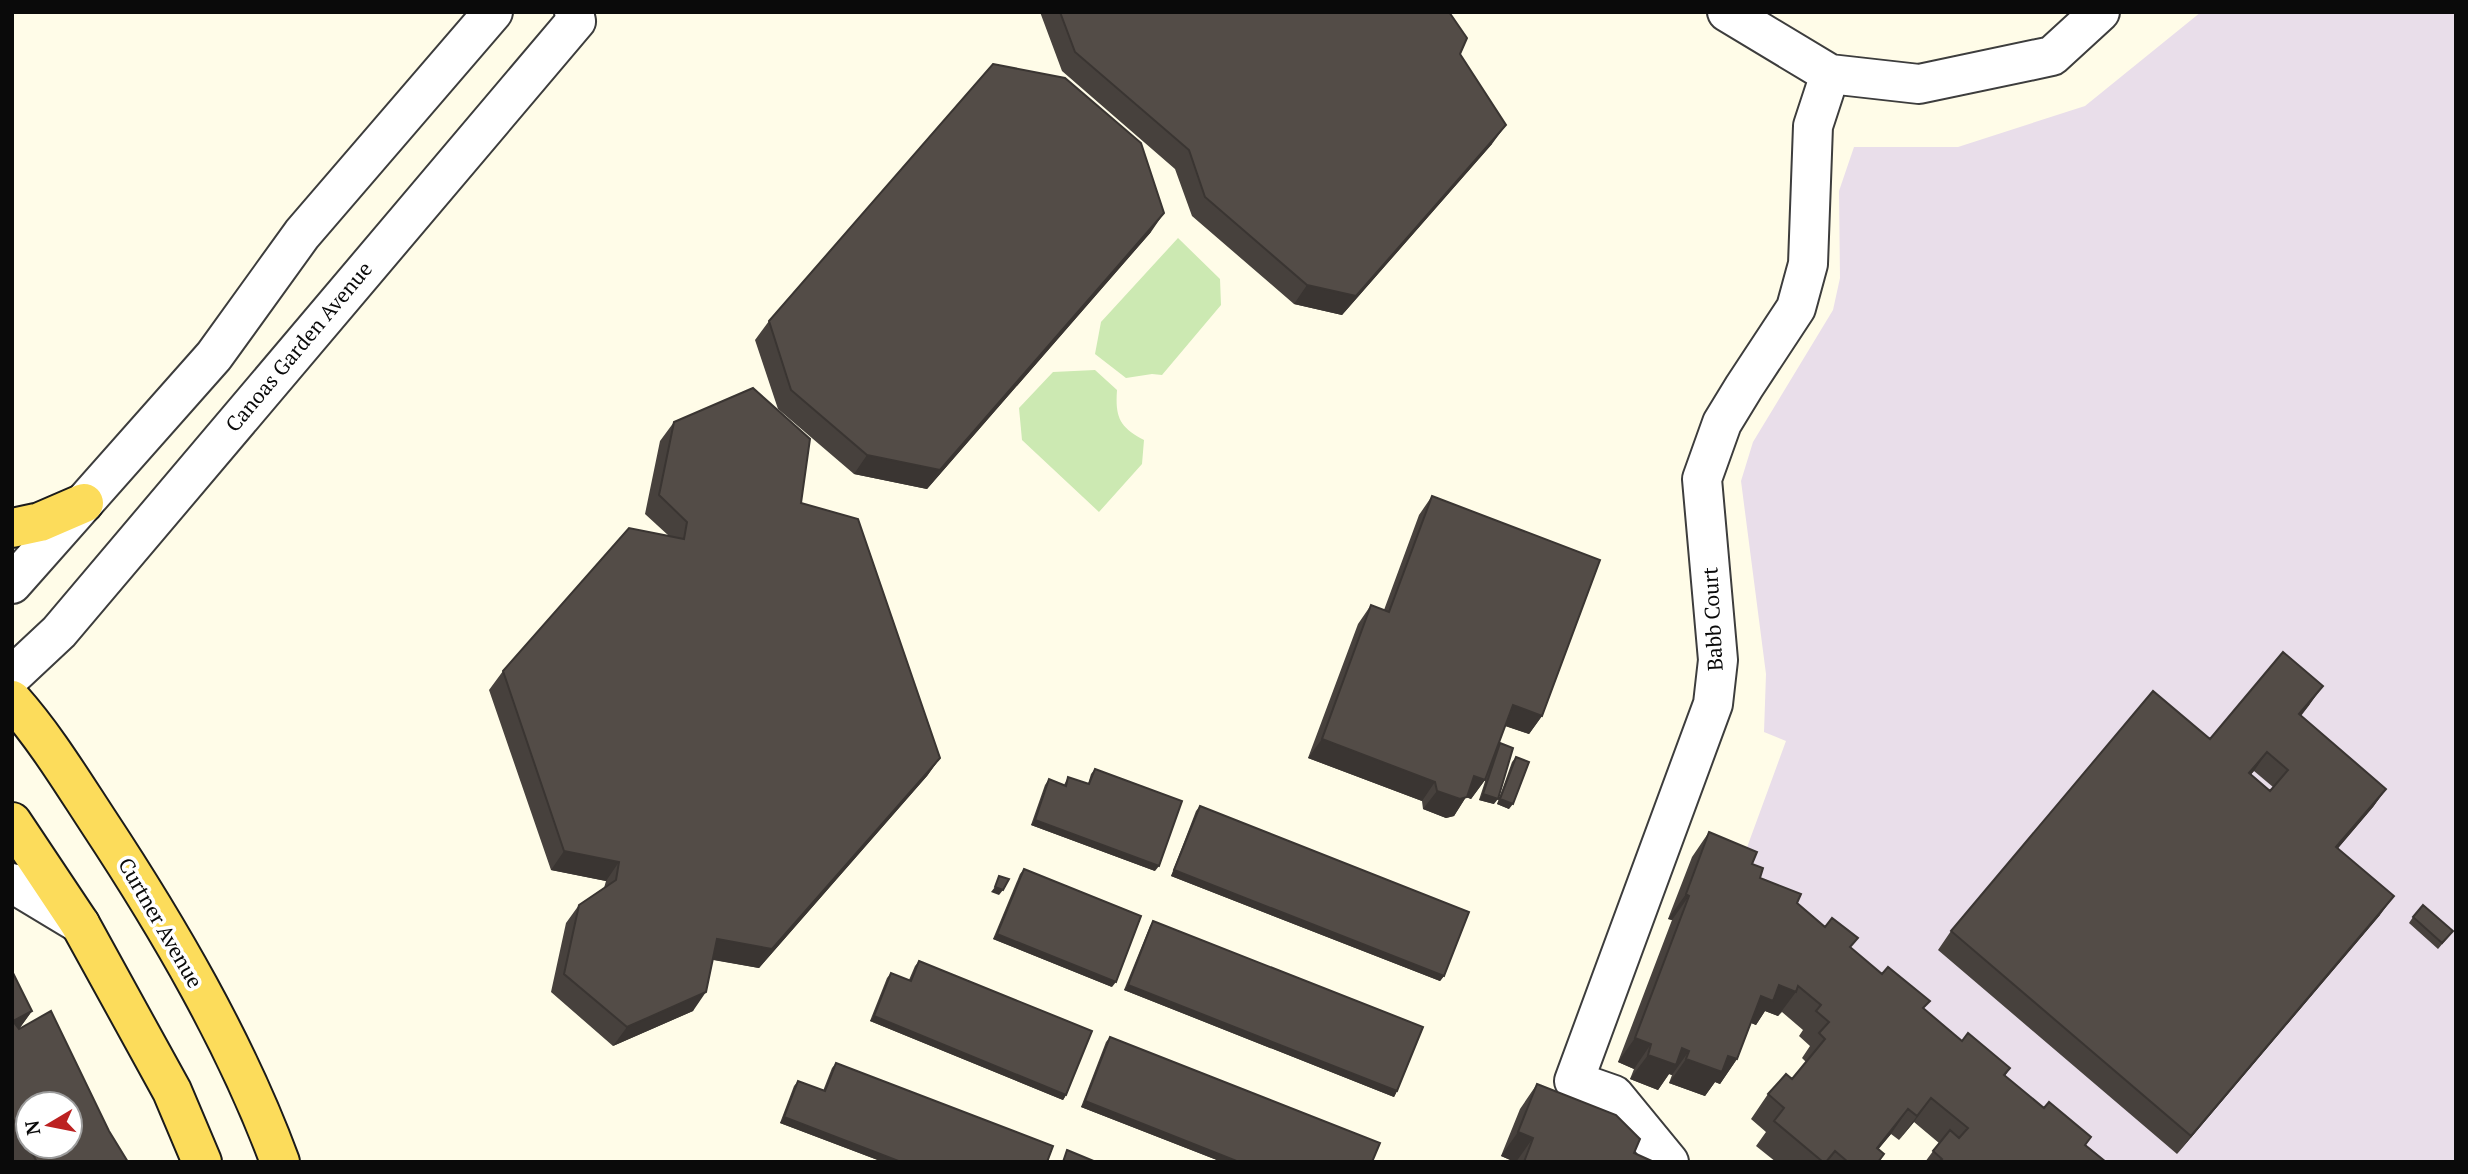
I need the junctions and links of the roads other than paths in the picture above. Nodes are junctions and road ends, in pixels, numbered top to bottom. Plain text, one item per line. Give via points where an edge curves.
1 (493, 12) edge
2 (574, 12) edge
3 (1727, 12) edge
4 (2100, 12) edge
5 (1830, 74) junction
6 (84, 503) junction
7 (12, 528) edge
8 (12, 584) edge
9 (12, 676) edge
10 (12, 700) edge
11 (12, 822) edge
12 (12, 883) edge
13 (80, 924) junction
14 (201, 1162) edge
15 (280, 1162) edge
16 (1669, 1162) edge

1 - 6 street via 302,234 214,356
2 - 9 street, Canoas Garden Avenue via 576,21 59,632
3 - 5 street
4 - 5 street via 2052,56 1919,84
5 - 16 street, Babb Court via 1813,126 1808,264 1796,308 1722,423 1702,479 1718,660 1713,704 1574,1081 1614,1095
6 - 7 main road via 40,522
6 - 8 street
10 - 15 main road, Curtner Avenue via 34,725 140,885 238,1060
11 - 13 main road
12 - 13 street
13 - 14 main road via 172,1091

